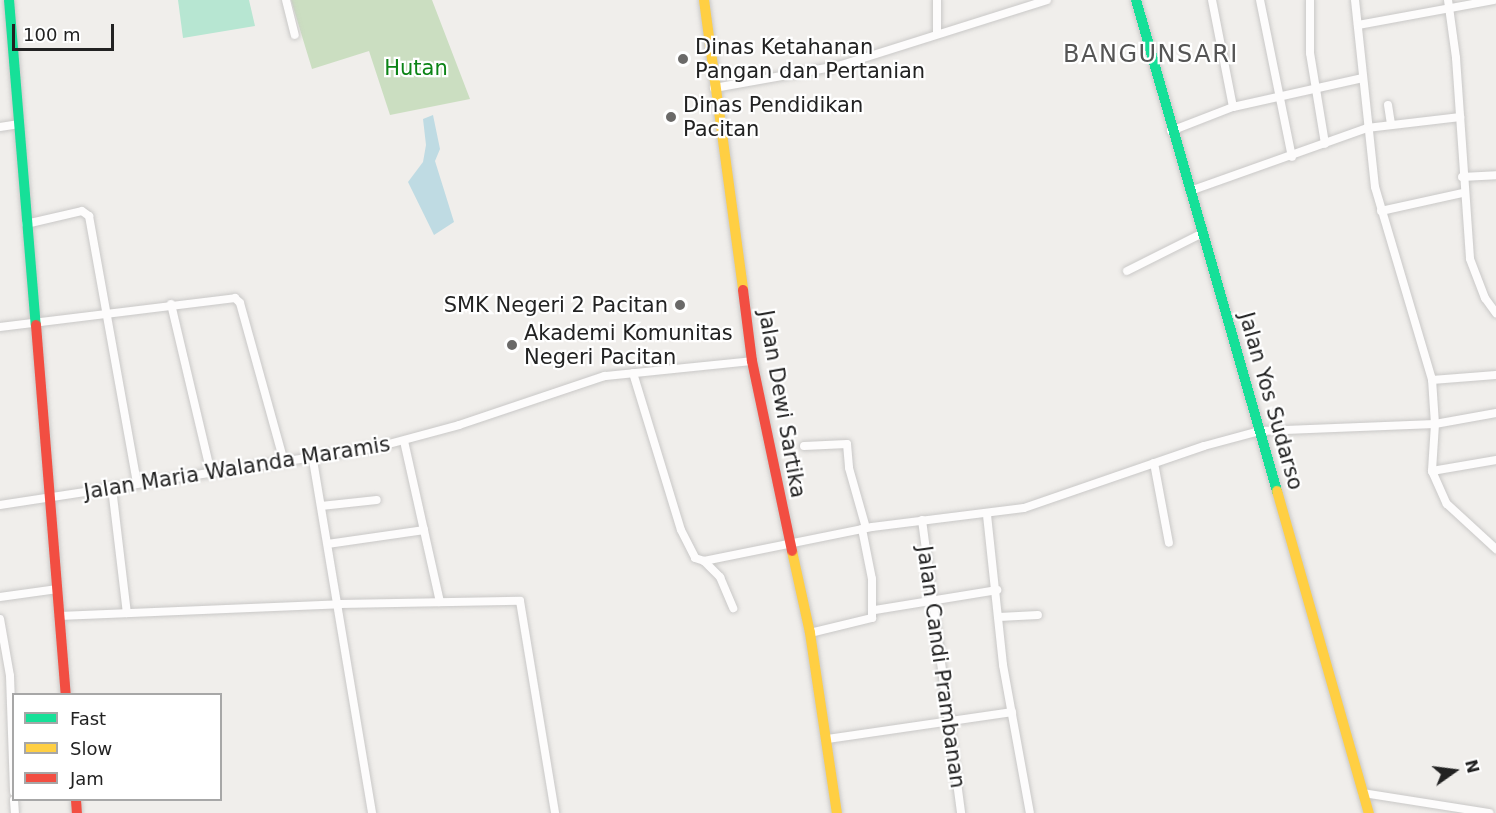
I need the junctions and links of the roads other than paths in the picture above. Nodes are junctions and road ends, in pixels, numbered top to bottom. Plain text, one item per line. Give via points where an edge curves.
1 (9, 0) edge
2 (286, 0) edge
3 (704, 0) edge
4 (937, 0) edge
5 (1047, 0) edge
6 (1136, 0) edge
7 (1212, 0) edge
8 (1260, 0) edge
9 (1310, 0) edge
10 (1355, 0) edge
11 (1448, 0) edge
12 (1494, 0) edge
13 (1450, 9) junction
14 (1358, 25) junction
15 (937, 32) junction
16 (295, 35) dead end
17 (1363, 78) junction
18 (1314, 86) junction
19 (714, 88) junction
20 (1277, 94) junction
21 (1388, 105) dead end
22 (1233, 107) junction
23 (1460, 117) junction
24 (18, 124) junction
25 (1390, 124) junction
26 (0, 127) edge
27 (1367, 128) junction
28 (1171, 131) junction
29 (1325, 144) junction
30 (1292, 157) junction
31 (1496, 175) edge
32 (1462, 177) junction
33 (1190, 191) junction
34 (1463, 193) junction
35 (1381, 211) junction
36 (26, 224) junction
37 (1201, 234) junction
38 (1127, 271) dead end
39 (171, 304) junction
40 (106, 312) junction
41 (1496, 313) edge
42 (34, 322) junction
43 (0, 327) edge
44 (752, 361) junction
45 (633, 373) junction
46 (1496, 375) edge
47 (1432, 380) junction
48 (1496, 413) edge
49 (1435, 423) junction
50 (1260, 430) junction
51 (404, 441) junction
52 (804, 446) dead end
53 (313, 460) junction
54 (1496, 460) edge
55 (284, 462) junction
56 (1154, 463) junction
57 (1432, 471) junction
58 (211, 473) junction
59 (138, 484) junction
60 (112, 488) junction
61 (47, 499) junction
62 (377, 500) dead end
63 (0, 505) edge
64 (321, 506) junction
65 (987, 515) junction
66 (922, 520) junction
67 (864, 528) junction
68 (424, 530) junction
69 (789, 543) junction
70 (1169, 543) dead end
71 (328, 544) junction
72 (1496, 549) edge
73 (704, 561) junction
74 (57, 590) junction
75 (997, 590) junction
76 (0, 597) edge
77 (440, 602) junction
78 (932, 603) junction
79 (340, 604) junction
80 (733, 608) dead end
81 (875, 610) junction
82 (127, 613) junction
83 (1038, 615) dead end
84 (59, 616) junction
85 (999, 618) junction
86 (0, 619) edge
87 (810, 633) junction
88 (66, 693) edge
89 (12, 710) edge
90 (1012, 712) junction
91 (948, 721) junction
92 (828, 739) junction
93 (1363, 793) junction
94 (372, 813) edge
95 (555, 813) edge
96 (837, 813) edge
97 (961, 813) edge
98 (1030, 813) edge
99 (1369, 813) edge
100 (1489, 813) edge

1 - 24 street
2 - 16 street
3 - 19 street, Jalan Dewi Sartika
4 - 15 street
5 - 15 street
6 - 28 street, Jalan Yos Sudarso
7 - 22 street
8 - 20 street
9 - 18 street
10 - 14 street
11 - 13 street
12 - 13 street
13 - 14 street
13 - 23 street
14 - 17 street
15 - 19 street via 838,66
17 - 18 street
17 - 27 street
18 - 20 street
18 - 29 street
19 - 44 street, Jalan Dewi Sartika
20 - 22 street
20 - 30 street
21 - 25 street
22 - 28 street
23 - 25 street
23 - 32 street
24 - 26 street
24 - 36 street
25 - 27 street
27 - 29 street
27 - 35 street
28 - 33 street, Jalan Yos Sudarso
29 - 30 street
30 - 33 street
31 - 32 street
32 - 34 street
33 - 37 street, Jalan Yos Sudarso
34 - 35 street
34 - 41 street via 1473,268
35 - 47 street
36 - 40 street via 87,212
36 - 42 street
37 - 38 street
37 - 50 street, Jalan Yos Sudarso
39 - 40 street
39 - 55 street via 230,296 240,303
39 - 58 street
40 - 42 street
40 - 59 street
42 - 43 street
42 - 61 street
44 - 45 street, Jalan Maria Walanda Maramis
44 - 69 street, Jalan Dewi Sartika
45 - 51 street, Jalan Maria Walanda Maramis via 576,384
45 - 73 street via 681,530 695,558
46 - 47 street
47 - 49 street
48 - 49 street
49 - 50 street
49 - 57 street
50 - 56 street
50 - 93 street, Jalan Yos Sudarso
51 - 53 street, Jalan Maria Walanda Maramis
51 - 68 street
52 - 67 street via 847,444
53 - 55 street, Jalan Maria Walanda Maramis
53 - 64 street
54 - 57 street
55 - 58 street, Jalan Maria Walanda Maramis
56 - 65 street via 1062,498
56 - 70 street
57 - 72 street via 1447,504
58 - 59 street, Jalan Maria Walanda Maramis
59 - 60 street, Jalan Maria Walanda Maramis
60 - 61 street, Jalan Maria Walanda Maramis
60 - 82 street
61 - 63 street, Jalan Maria Walanda Maramis
61 - 74 street
62 - 64 street
64 - 71 street
65 - 66 street
65 - 75 street
66 - 67 street
66 - 78 street, Jalan Candi Prambanan
67 - 69 street
67 - 81 street
68 - 71 street
68 - 77 street
69 - 73 street
69 - 87 street, Jalan Dewi Sartika
71 - 79 street
73 - 80 street via 720,577
74 - 76 street
74 - 84 street
75 - 78 street
75 - 85 street
77 - 79 street
77 - 95 street via 520,601
78 - 81 street
78 - 91 street, Jalan Candi Prambanan
79 - 82 street
79 - 94 street
81 - 87 street via 872,618 863,622
82 - 84 street
83 - 85 street
84 - 88 street
85 - 90 street
86 - 89 street
87 - 92 street, Jalan Dewi Sartika
90 - 91 street
90 - 98 street
91 - 92 street
91 - 97 street, Jalan Candi Prambanan
92 - 96 street, Jalan Dewi Sartika
93 - 99 street, Jalan Yos Sudarso
93 - 100 street

